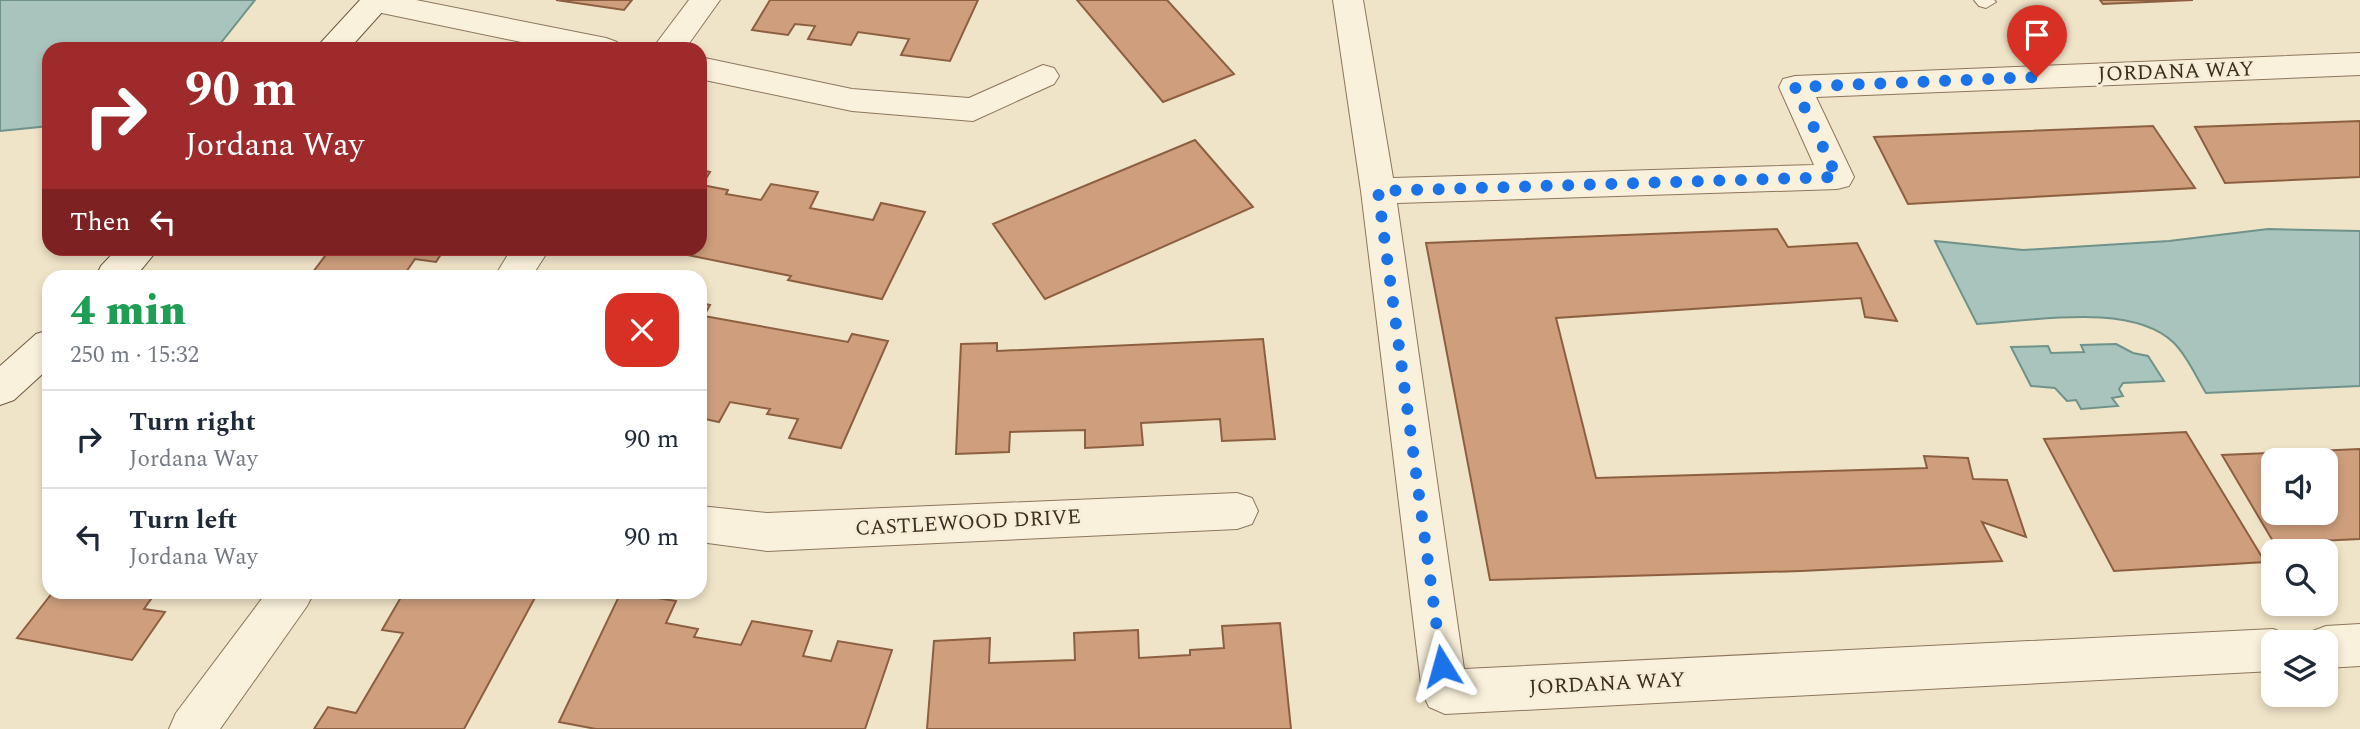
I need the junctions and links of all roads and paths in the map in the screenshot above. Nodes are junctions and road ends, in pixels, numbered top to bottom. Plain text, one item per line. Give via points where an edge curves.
1 (705, 0) edge
2 (1348, 0) edge
3 (377, 1) edge
4 (338, 42) edge
5 (573, 42) edge
6 (673, 42) edge
7 (2360, 64) edge
8 (707, 69) edge
9 (1044, 76) dead end
10 (1378, 191) junction
11 (133, 256) edge
12 (120, 270) edge
13 (42, 351) edge
14 (0, 389) edge
15 (1237, 511) dead end
16 (707, 525) edge
17 (287, 599) edge
18 (2360, 645) edge
19 (2338, 646) edge
20 (2261, 651) edge
21 (192, 729) edge

1 - 6 street
2 - 10 street, JORDANA WAY
3 - 4 street
3 - 5 street
7 - 10 street, JORDANA WAY via 1795,87 1837,177
8 - 9 street via 852,100 973,110
10 - 20 street, JORDANA WAY via 1445,692
11 - 12 street
13 - 14 street
15 - 16 street, CASTLEWOOD DRIVE via 767,532
17 - 21 street
18 - 19 street

